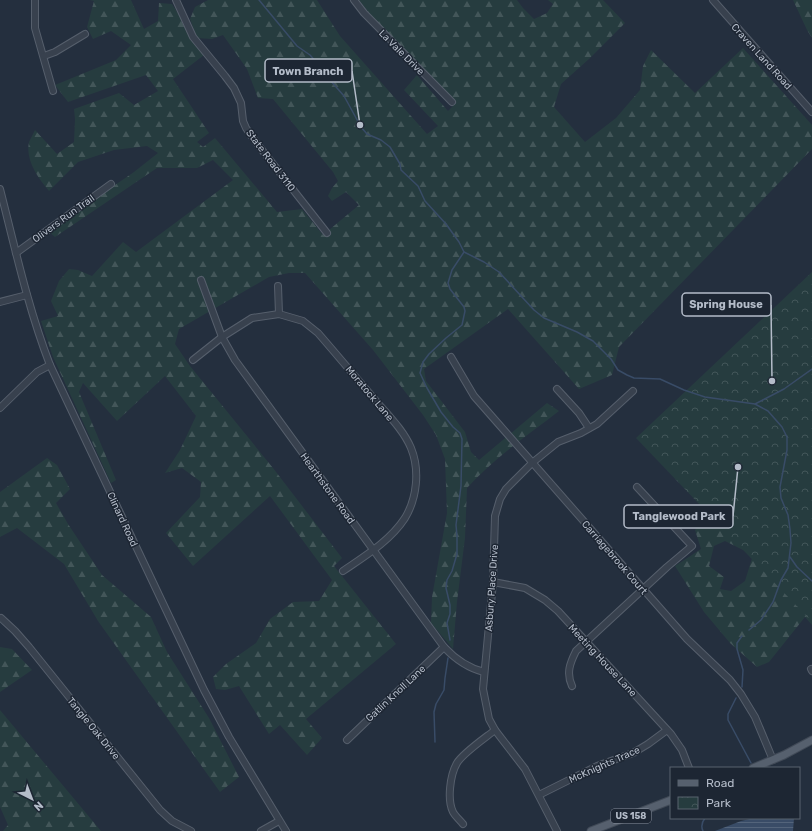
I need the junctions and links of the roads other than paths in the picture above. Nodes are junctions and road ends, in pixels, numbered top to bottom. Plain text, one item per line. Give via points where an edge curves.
1 (35, 0) edge
2 (176, 0) edge
3 (354, 0) edge
4 (713, 0) edge
5 (85, 34) dead end
6 (44, 56) junction
7 (53, 91) dead end
8 (452, 102) dead end
9 (812, 112) edge
10 (111, 184) dead end
11 (0, 190) edge
12 (327, 233) dead end
13 (16, 253) junction
14 (201, 280) dead end
15 (278, 286) dead end
16 (27, 295) junction
17 (0, 302) edge
18 (279, 314) junction
19 (222, 337) junction
20 (450, 357) dead end
21 (192, 360) dead end
22 (50, 365) junction
23 (558, 389) dead end
24 (633, 391) dead end
25 (0, 408) edge
26 (589, 428) junction
27 (532, 463) junction
28 (637, 487) dead end
29 (373, 550) junction
30 (343, 571) dead end
31 (493, 582) junction
32 (643, 590) junction
33 (1, 618) dead end
34 (586, 641) junction
35 (444, 647) junction
36 (484, 672) junction
37 (572, 686) dead end
38 (495, 730) junction
39 (667, 730) junction
40 (347, 740) dead end
41 (812, 740) edge
42 (773, 760) junction
43 (689, 767) edge
44 (756, 767) edge
45 (539, 795) junction
46 (670, 800) edge
47 (280, 821) junction
48 (463, 824) dead end
49 (192, 831) edge
50 (261, 831) edge
51 (286, 831) edge
52 (557, 831) edge
53 (591, 831) edge

1 - 6 street via 35,28
2 - 12 street, State Road 3110 via 193,37 234,88 241,103 246,128
3 - 8 street, La Vale Drive
4 - 9 street, Craven Land Road
5 - 6 street
6 - 7 street
10 - 13 street, Olivers Run Trail
11 - 13 street, Clinard Road
13 - 16 street, Clinard Road
14 - 19 street, Hearthstone Road
15 - 18 street
16 - 17 street
16 - 22 street, Clinard Road
18 - 19 street, Moratock Lane via 252,318
18 - 29 street, Moratock Lane via 303,322 318,333 400,430 411,448 416,470 415,496 405,518 389,537
19 - 21 street, Moratock Lane
19 - 29 street, Hearthstone Road via 235,360
20 - 27 street, Carriagebrook Court via 474,396
22 - 25 street via 37,372
22 - 47 street, Clinard Road via 204,690
23 - 26 street
24 - 26 street, Asbury Place Drive via 604,418
26 - 27 street, Asbury Place Drive via 558,442
27 - 31 street, Asbury Place Drive via 506,489 500,499 495,516
27 - 32 street, Carriagebrook Court
28 - 32 street via 692,546
29 - 30 street, Moratock Lane
29 - 35 street, Hearthstone Road
31 - 34 street, Meeting House Lane via 525,588 546,600
31 - 36 street, Asbury Place Drive
32 - 34 street
32 - 42 street, Carriagebrook Court via 687,640 730,680 741,694 755,717
33 - 49 street, Tangle Oak Drive via 15,631 160,810 172,821
34 - 37 street via 576,651 569,665 568,679
34 - 39 street, Meeting House Lane
35 - 36 street, Hearthstone Road via 460,662
35 - 40 street, Gatlin Knoll Lane
36 - 38 street, Asbury Place Drive via 489,719
38 - 45 street, Asbury Place Drive via 525,769
38 - 48 street via 457,762 449,797 453,812
39 - 43 street, Meeting House Lane via 677,741
39 - 45 street, McKnights Trace via 634,753 597,766
41 - 42 main road
42 - 44 main road
45 - 52 street, Asbury Place Drive
46 - 53 main road, US 158
47 - 50 street
47 - 51 street, Clinard Road

